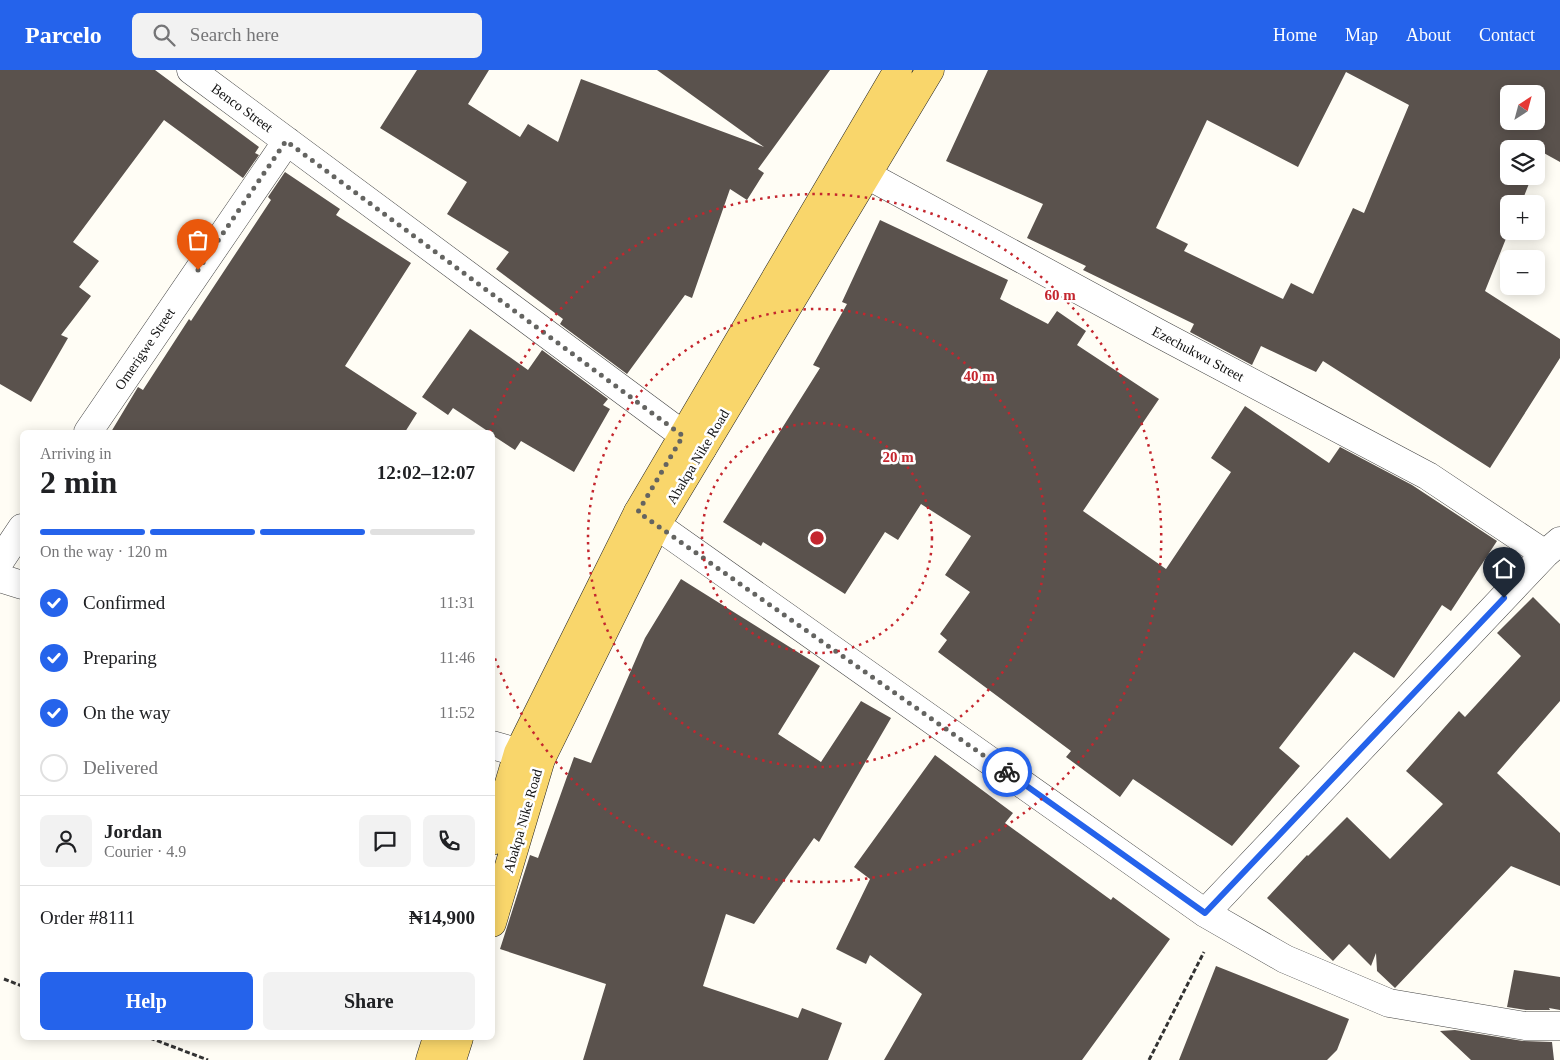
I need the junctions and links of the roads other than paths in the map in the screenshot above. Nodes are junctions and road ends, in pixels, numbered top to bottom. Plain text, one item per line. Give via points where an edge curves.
1 (191, 70) edge
2 (898, 70) edge
3 (930, 70) edge
4 (286, 141) junction
5 (844, 163) junction
6 (868, 176) junction
7 (89, 430) edge
8 (693, 442) junction
9 (648, 518) junction
10 (20, 531) edge
11 (1553, 548) edge
12 (0, 561) edge
13 (0, 578) edge
14 (20, 584) edge
15 (517, 752) edge
16 (495, 830) edge
17 (495, 902) edge
18 (1205, 913) junction
19 (1560, 1026) edge
20 (435, 1040) edge
21 (457, 1040) edge
22 (430, 1060) edge
23 (452, 1060) edge

1 - 4 street, Benco Street
2 - 5 main road, Abakpa Nike Road
3 - 6 main road, Abakpa Nike Road
4 - 7 street, Omerigwe Street
4 - 8 street, Benco Street
5 - 6 street, Ezechukwu Street
5 - 8 main road, Abakpa Nike Road
6 - 8 main road, Abakpa Nike Road
6 - 11 street, Ezechukwu Street via 1428,476
8 - 9 main road, Abakpa Nike Road
9 - 15 main road, Abakpa Nike Road
9 - 18 street
10 - 12 street
11 - 18 street
13 - 14 street
15 - 16 main road, Abakpa Nike Road
15 - 17 main road, Abakpa Nike Road
18 - 19 street via 1285,959 1389,1003 1525,1026
20 - 22 main road
21 - 23 main road

